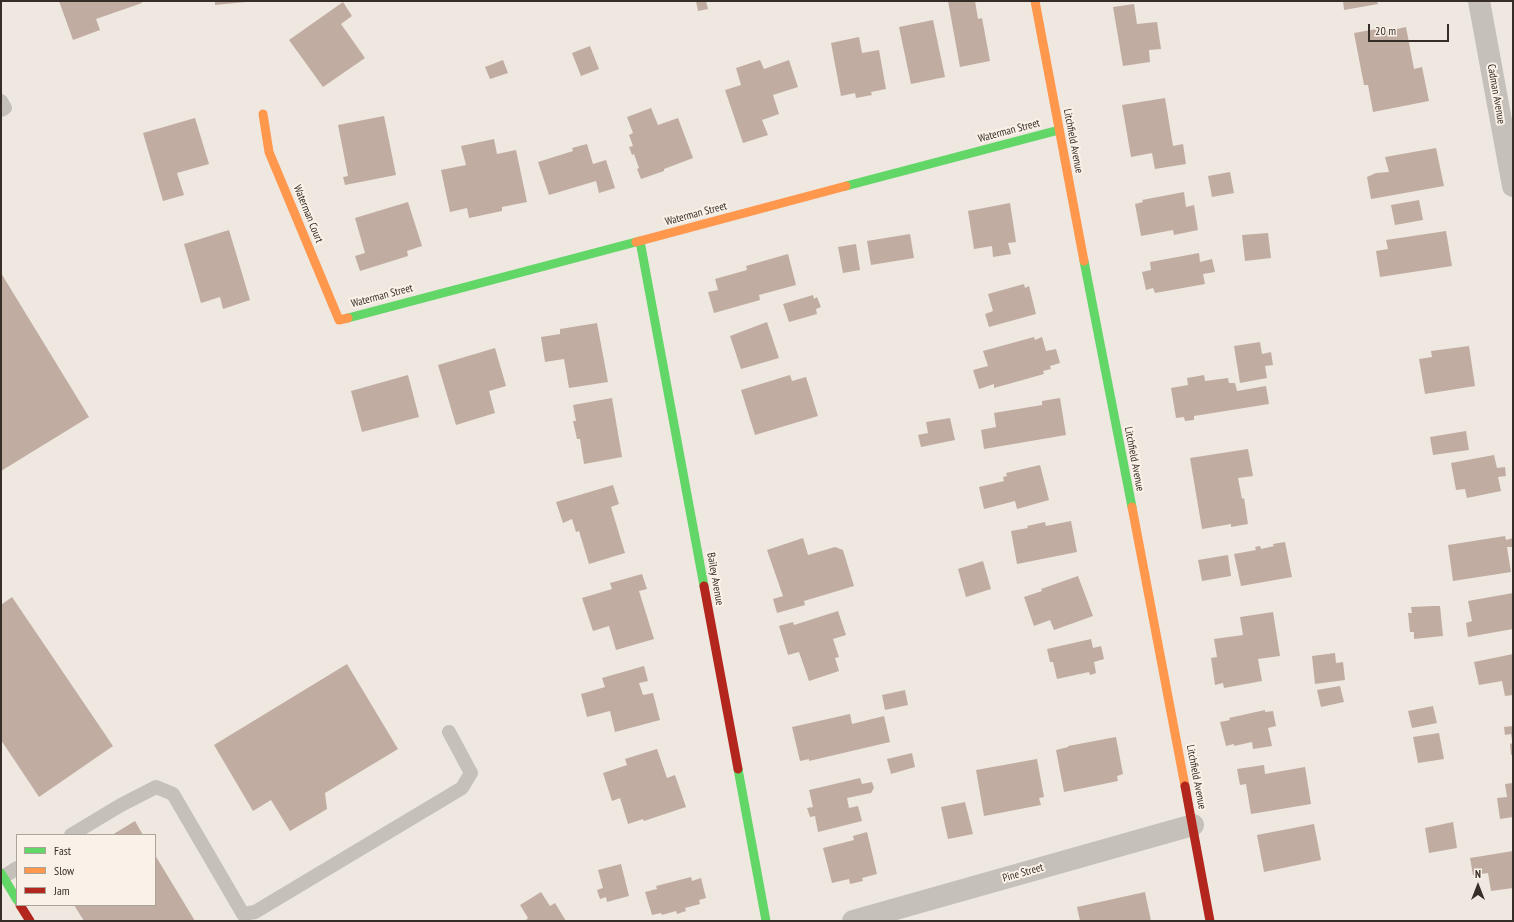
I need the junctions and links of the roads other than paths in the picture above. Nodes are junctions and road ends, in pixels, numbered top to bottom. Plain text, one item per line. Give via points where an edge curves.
1 (1035, 1) edge
2 (1479, 1) edge
3 (1, 101) edge
4 (1, 110) edge
5 (263, 114) dead end
6 (1059, 130) junction
7 (1513, 186) edge
8 (640, 241) junction
9 (339, 320) joint
10 (449, 732) dead end
11 (1193, 825) junction
12 (73, 834) edge
13 (16, 868) edge
14 (2, 875) edge
15 (16, 898) edge
16 (21, 906) edge
17 (30, 921) edge
18 (766, 921) edge
19 (852, 921) edge
20 (1210, 921) edge

1 - 6 street, Litchfield Avenue
2 - 7 street, Cadman Avenue
3 - 4 lane via 5,108
5 - 9 street, Waterman Court via 269,152
6 - 8 street, Waterman Street
6 - 11 street, Litchfield Avenue
8 - 9 street, Waterman Street
8 - 18 street, Bailey Avenue
10 - 12 lane via 471,773 462,788 255,912 243,914 173,794 156,787
11 - 19 street, Pine Street
11 - 20 street, Litchfield Avenue
13 - 14 lane
14 - 15 street
16 - 17 street

